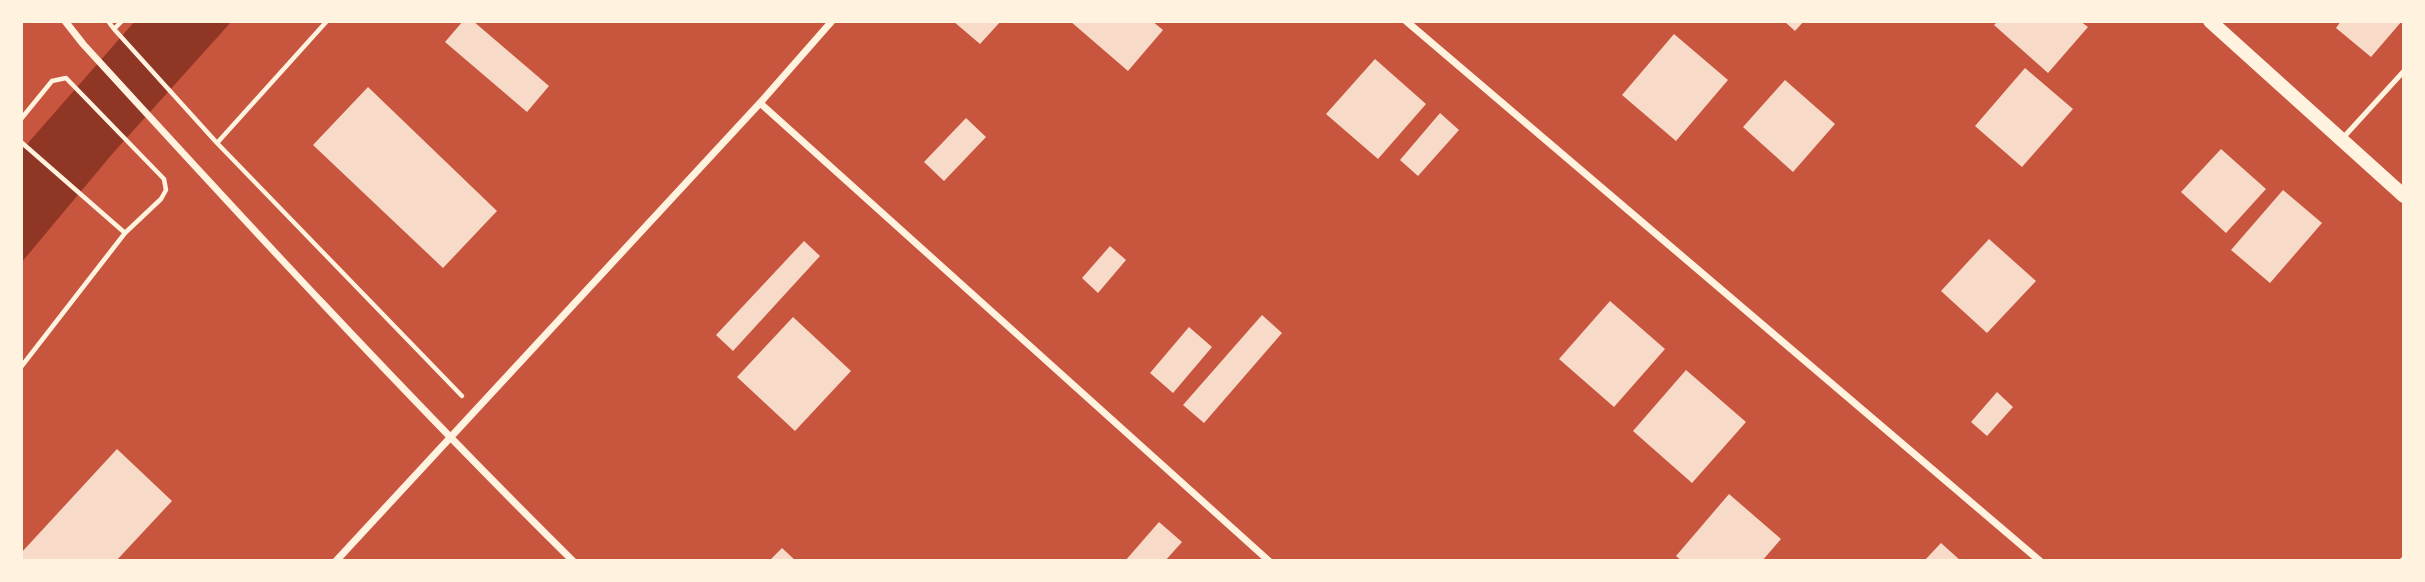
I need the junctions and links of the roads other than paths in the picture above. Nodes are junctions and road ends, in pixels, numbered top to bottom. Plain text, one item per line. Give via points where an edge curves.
1 (65, 21) edge
2 (832, 21) edge
3 (1406, 21) edge
4 (2210, 21) edge
5 (2404, 71) edge
6 (760, 103) junction
7 (2342, 139) junction
8 (2404, 196) edge
9 (450, 438) junction
10 (336, 561) edge
11 (573, 561) edge
12 (1269, 561) edge
13 (2040, 561) edge

1 - 9 street
2 - 6 street
3 - 13 street
4 - 7 main road
5 - 7 lane
6 - 9 street
6 - 12 street
7 - 8 main road
9 - 10 street
9 - 11 street

